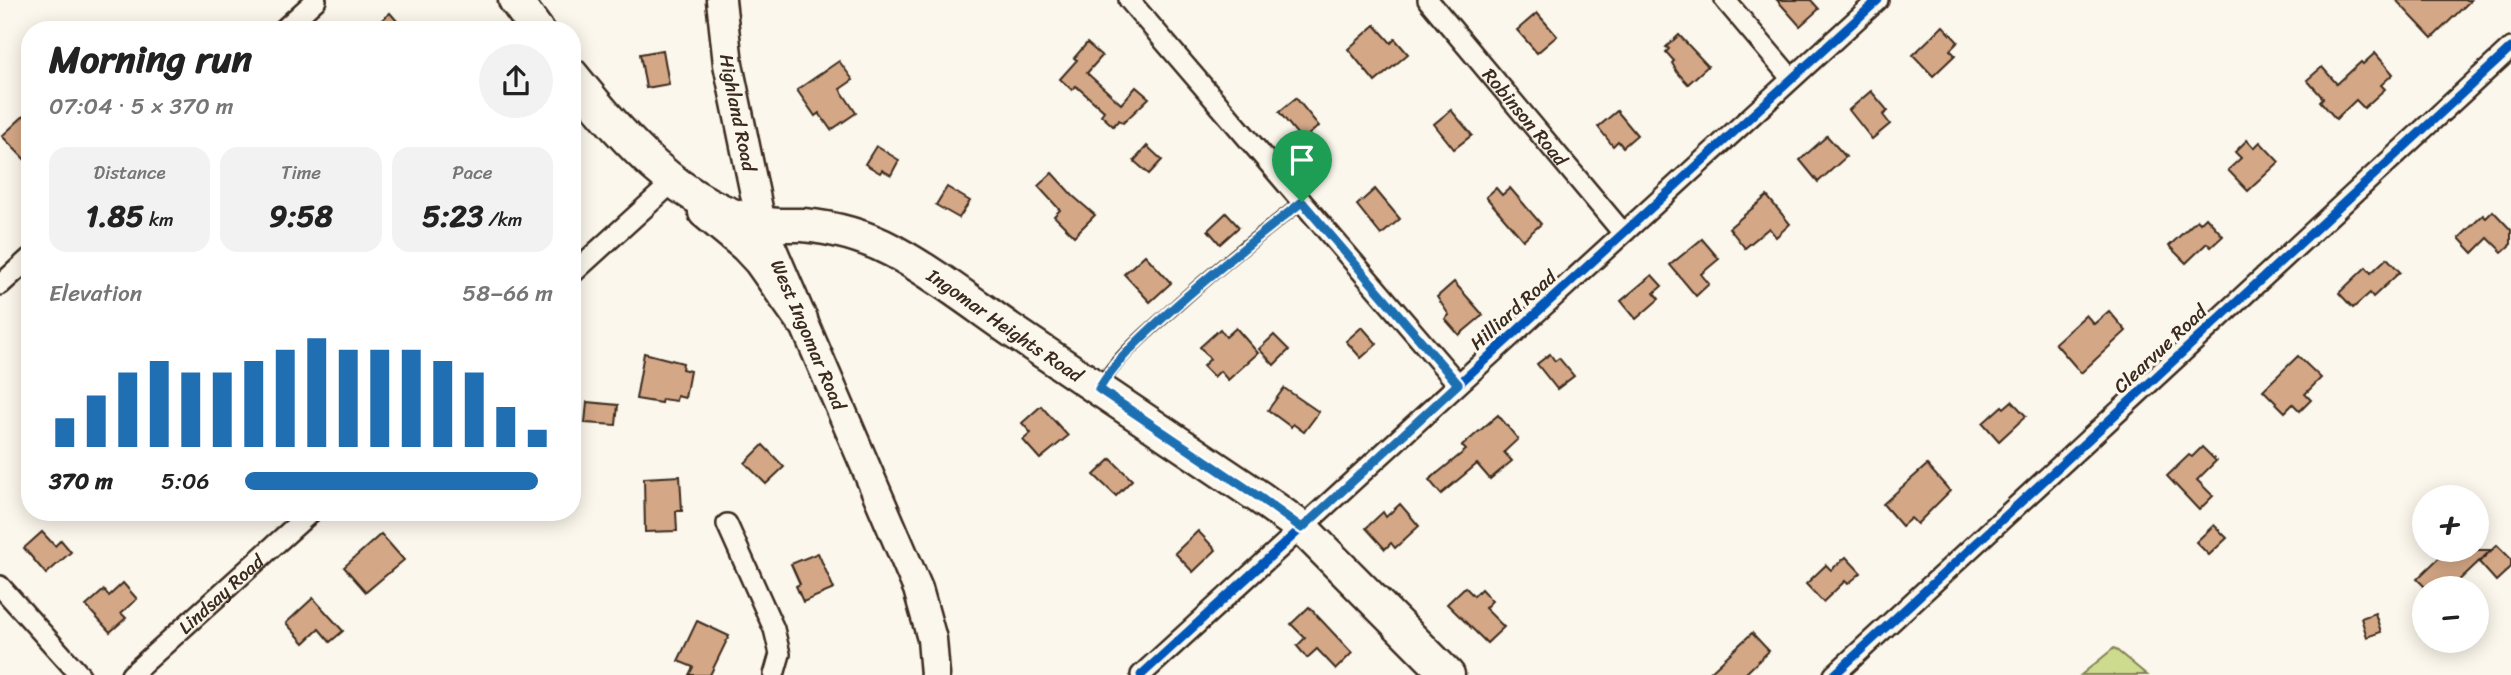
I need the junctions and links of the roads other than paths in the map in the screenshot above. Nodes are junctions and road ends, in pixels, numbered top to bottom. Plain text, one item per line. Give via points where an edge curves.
1 (316, 0) edge
2 (515, 0) edge
3 (721, 0) edge
4 (1129, 0) edge
5 (1428, 0) edge
6 (1725, 0) edge
7 (1878, 0) edge
8 (293, 21) edge
9 (530, 21) edge
10 (2511, 48) edge
11 (1791, 78) junction
12 (581, 85) edge
13 (674, 181) junction
14 (1302, 202) junction
15 (761, 223) junction
16 (1623, 233) junction
17 (21, 266) edge
18 (581, 266) edge
19 (0, 285) edge
20 (801, 319) junction
21 (1458, 384) junction
22 (1099, 389) junction
23 (301, 521) edge
24 (727, 524) dead end
25 (1302, 528) junction
26 (0, 586) edge
27 (80, 675) edge
28 (131, 675) edge
29 (774, 675) edge
30 (935, 675) edge
31 (1141, 675) edge
32 (1448, 675) edge
33 (1834, 675) edge

1 - 8 street
2 - 9 main road
3 - 15 street, Highland Road
4 - 14 street
5 - 16 street, Robinson Road
6 - 11 street
7 - 11 street, Hilliard Road
10 - 33 street, Clearvue Road
11 - 16 street, Hilliard Road
12 - 13 main road via 623,134
13 - 15 main road via 714,206
13 - 18 street
13 - 20 main road via 760,261
14 - 21 street
14 - 22 lane via 1221,264 1146,333 1107,374
15 - 20 street, West Ingomar Road
15 - 22 main road, Ingomar Heights Road via 827,228 877,242
16 - 21 street, Hilliard Road
17 - 19 street
20 - 30 street, West Ingomar Road via 918,589 932,639
21 - 25 street, Hilliard Road
22 - 25 main road, Ingomar Heights Road
23 - 28 street, Lindsay Road
24 - 29 street via 774,629 780,654
25 - 31 street, Hilliard Road
25 - 32 main road, Ingomar Heights Road
26 - 27 street

